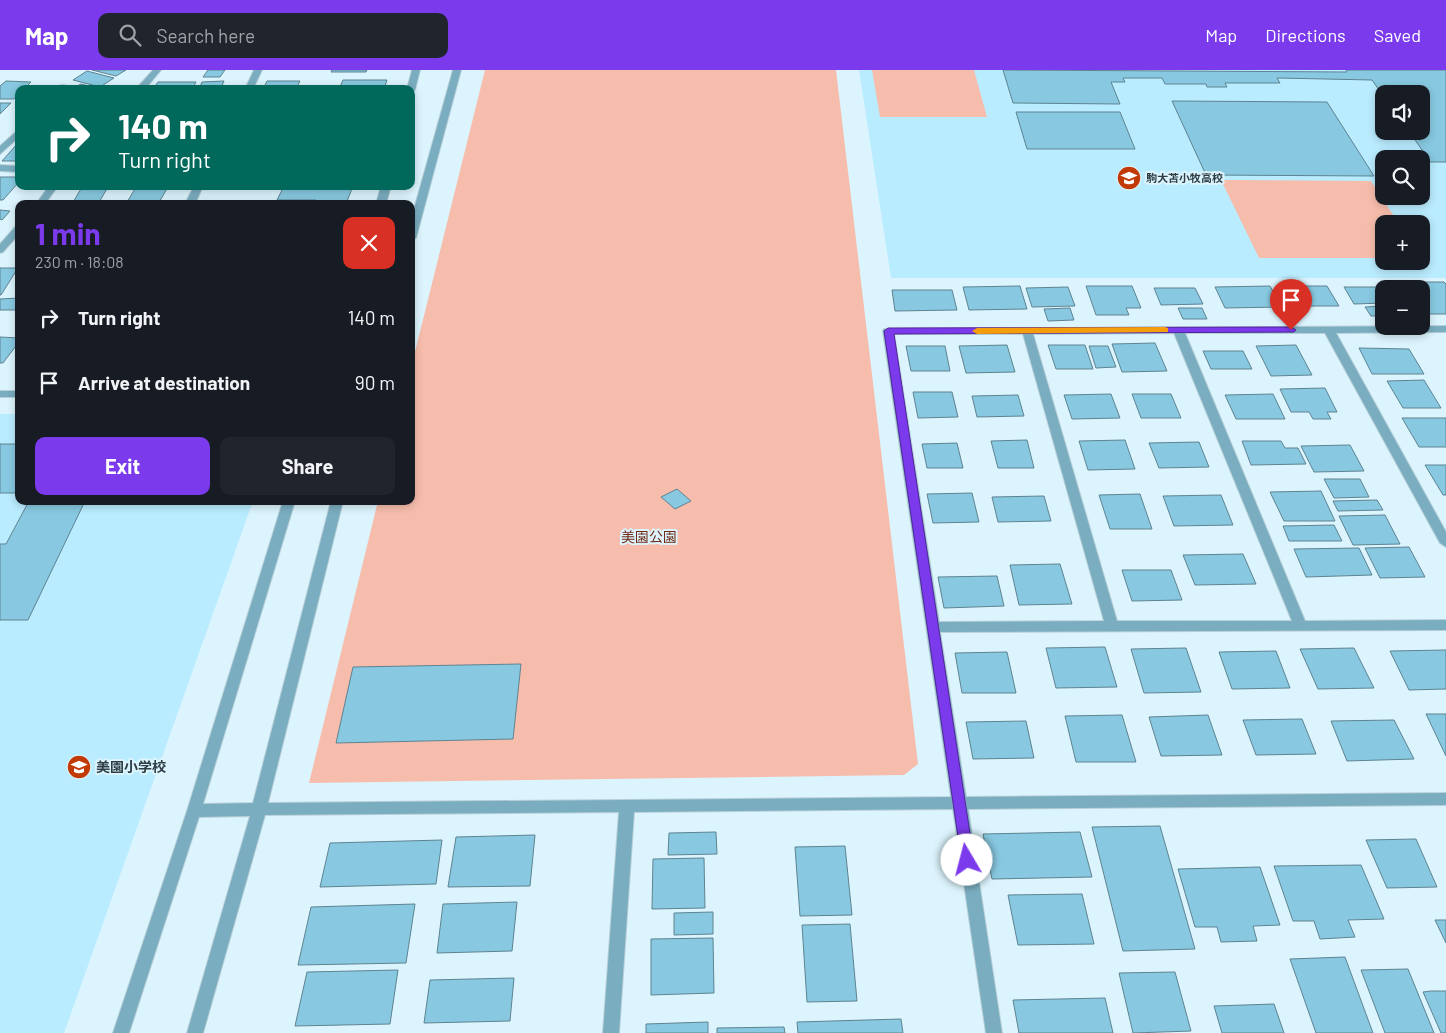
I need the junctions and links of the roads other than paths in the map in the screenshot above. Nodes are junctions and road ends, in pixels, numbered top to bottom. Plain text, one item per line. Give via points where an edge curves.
1 (157, 70) edge
2 (258, 70) edge
3 (416, 70) edge
4 (457, 70) edge
5 (144, 85) edge
6 (251, 85) edge
7 (412, 85) edge
8 (15, 136) edge
9 (0, 151) edge
10 (0, 168) edge
11 (15, 169) edge
12 (51, 190) edge
13 (43, 200) edge
14 (415, 215) edge
15 (15, 233) edge
16 (0, 250) edge
17 (1446, 329) edge
18 (1027, 330) junction
19 (1178, 330) junction
20 (1329, 330) junction
21 (0, 394) edge
22 (15, 394) edge
23 (288, 505) edge
24 (336, 505) edge
25 (1446, 543) edge
26 (1446, 625) edge
27 (932, 626) junction
28 (1112, 626) junction
29 (1301, 626) junction
30 (1446, 799) edge
31 (959, 802) junction
32 (627, 806) junction
33 (259, 809) junction
34 (194, 812) junction
35 (121, 1033) edge
36 (196, 1033) edge
37 (611, 1033) edge
38 (994, 1033) edge

1 - 5 street
2 - 6 street
3 - 7 street
4 - 14 street
8 - 9 street
10 - 11 street
12 - 13 street
15 - 16 street
17 - 20 street
18 - 19 street
18 - 27 street via 888,331
18 - 28 street
19 - 20 street
19 - 29 street
20 - 25 street
21 - 22 street
23 - 34 street
24 - 33 street
26 - 29 street
27 - 28 street
27 - 31 street
28 - 29 street
30 - 31 street
31 - 32 street
31 - 38 street
32 - 33 street
32 - 37 street
33 - 34 street
33 - 36 street
34 - 35 street

